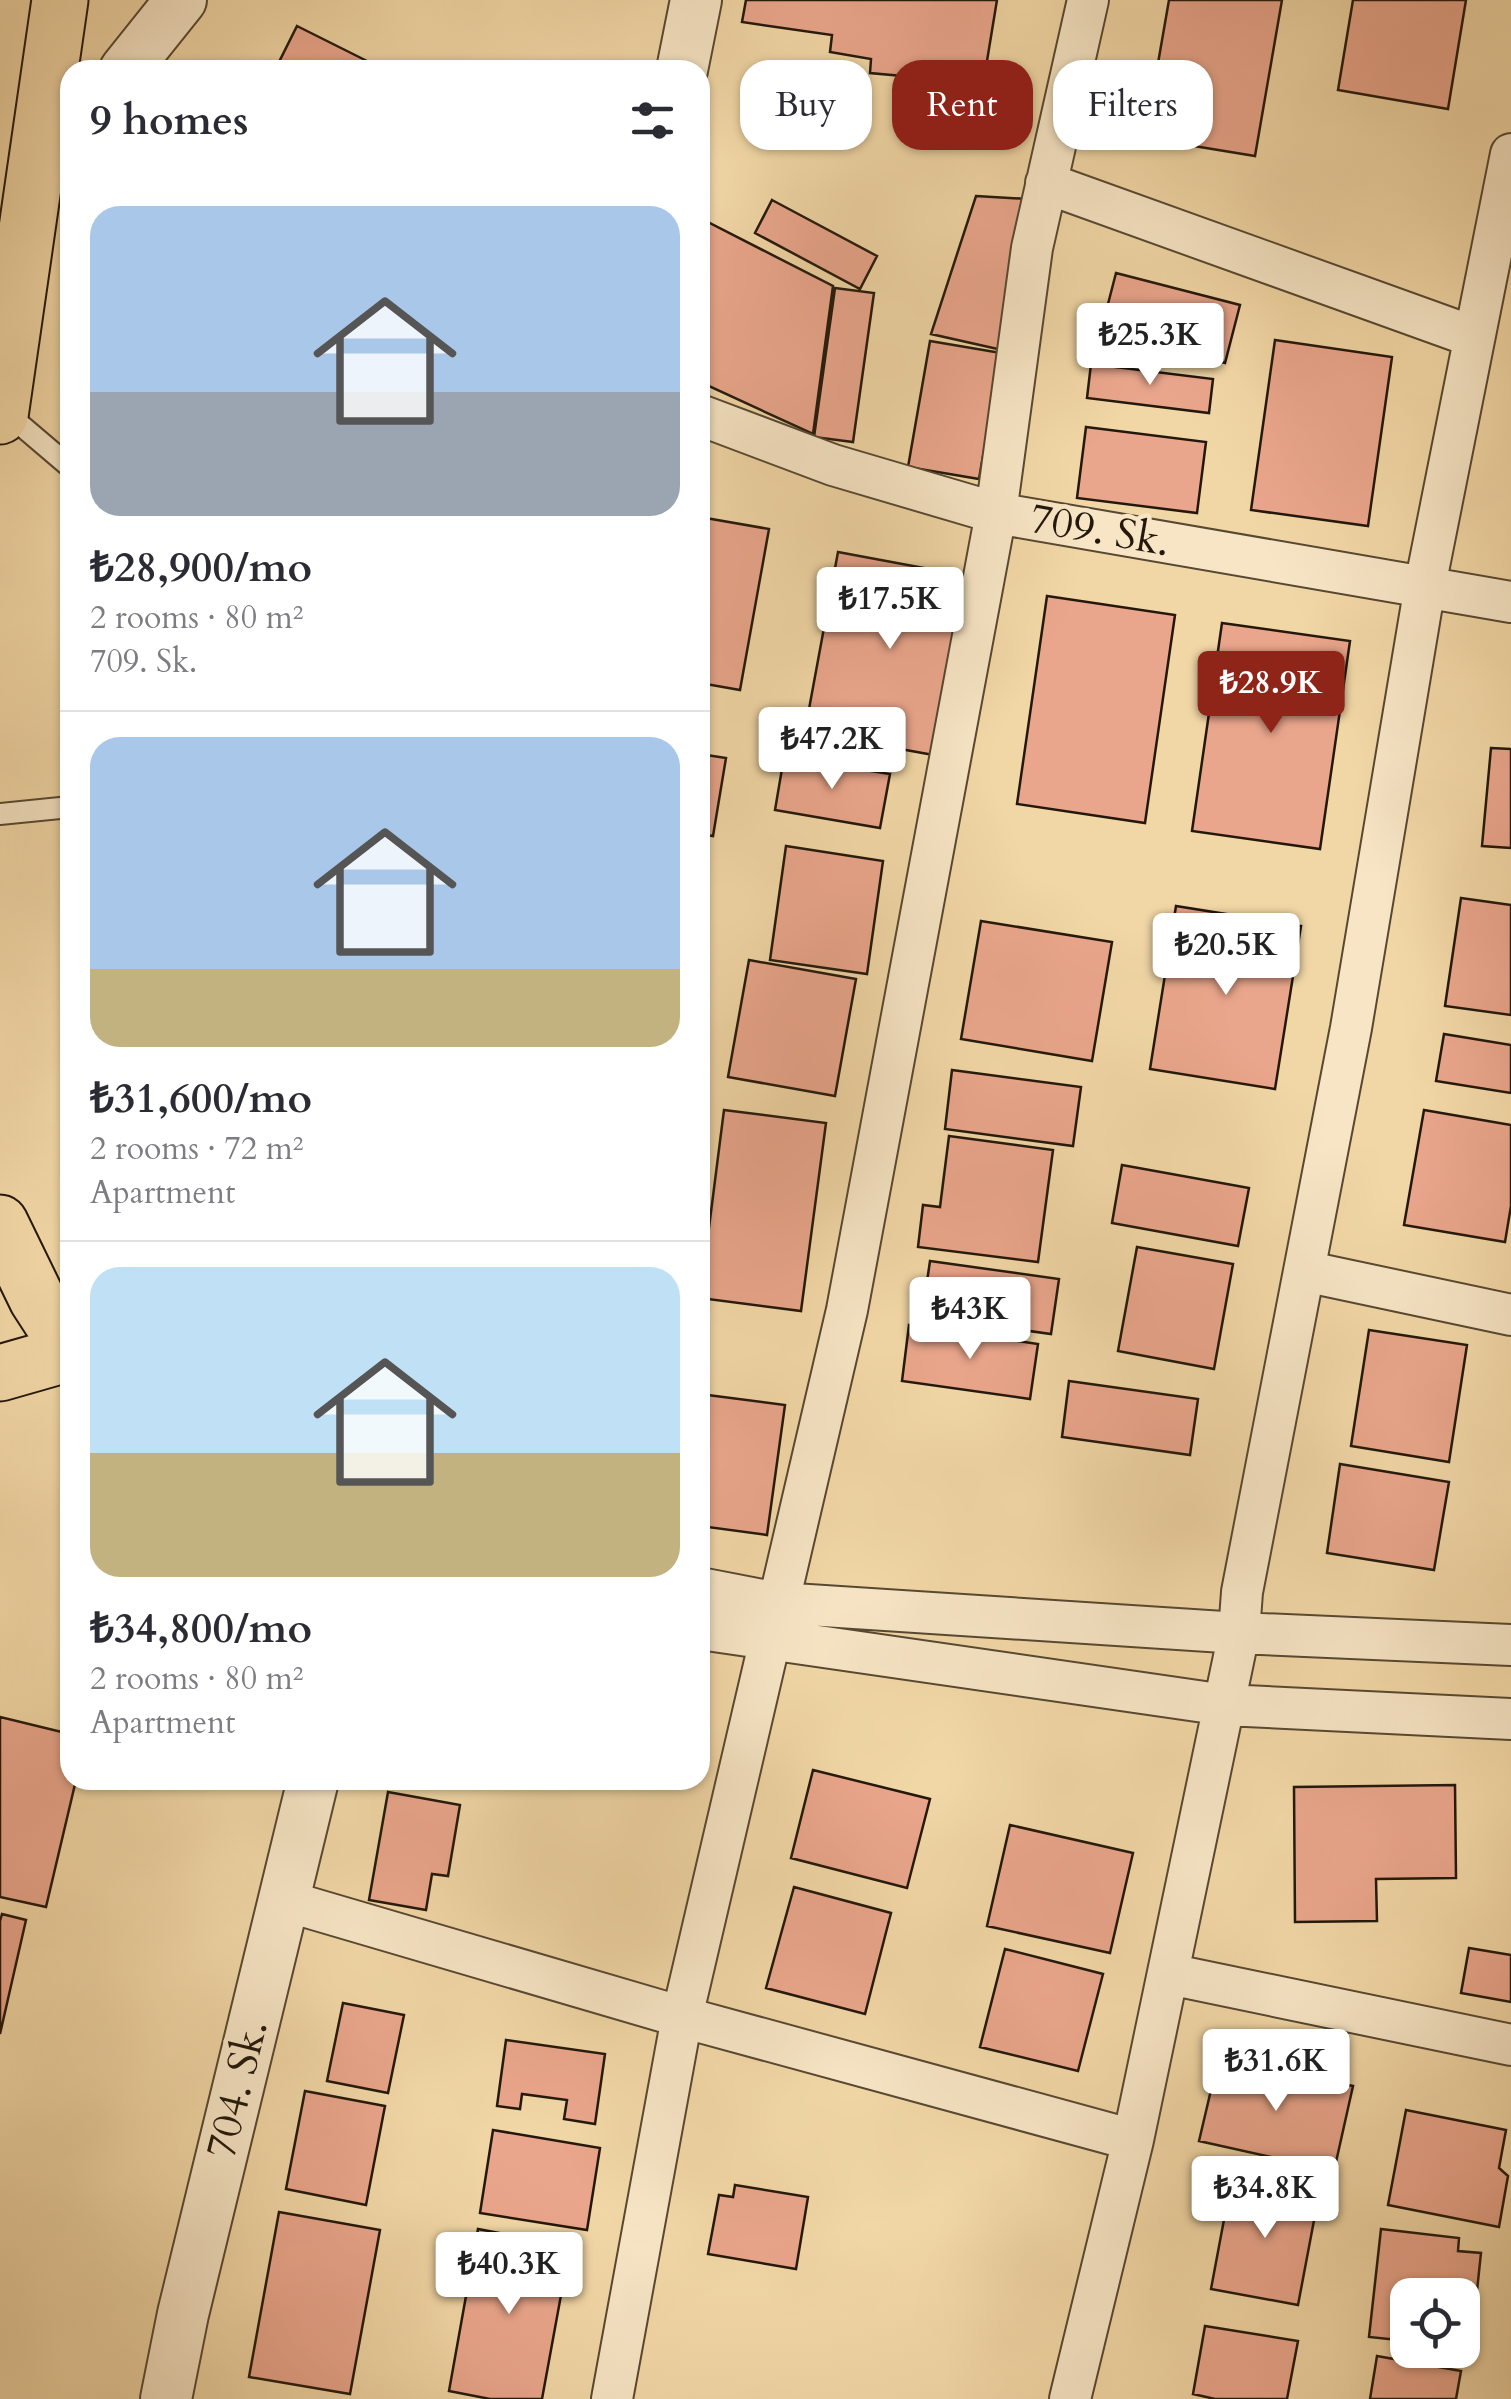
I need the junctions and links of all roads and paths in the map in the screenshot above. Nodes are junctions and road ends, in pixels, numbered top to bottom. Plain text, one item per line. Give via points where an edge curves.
1 (60, 0) edge
2 (181, 0) edge
3 (696, 0) edge
4 (1088, 0) edge
5 (133, 60) edge
6 (684, 60) edge
7 (59, 146) edge
8 (1511, 154) edge
9 (1046, 183) junction
10 (1474, 338) junction
11 (0, 408) edge
12 (0, 416) edge
13 (710, 419) edge
14 (60, 459) edge
15 (996, 512) junction
16 (1425, 586) junction
17 (1511, 602) edge
18 (60, 808) edge
19 (0, 814) edge
20 (0, 1224) edge
21 (1304, 1271) junction
22 (1511, 1315) edge
23 (60, 1336) edge
24 (60, 1354) edge
25 (0, 1373) edge
26 (710, 1592) edge
27 (774, 1621) junction
28 (710, 1627) edge
29 (1239, 1634) junction
30 (1511, 1646) edge
31 (1224, 1705) junction
32 (1511, 1720) edge
33 (311, 1790) edge
34 (283, 1900) junction
35 (1169, 1974) junction
36 (682, 2016) junction
37 (1511, 2045) edge
38 (1133, 2140) junction
39 (166, 2399) edge
40 (612, 2399) edge
41 (1070, 2399) edge

1 - 7 highway
2 - 5 street
3 - 6 street
4 - 9 street
7 - 11 highway
8 - 10 street
9 - 10 street
9 - 15 street
10 - 16 street
11 - 12 highway
11 - 14 lane
13 - 15 street, 709. Sk. via 834,465
15 - 16 street, 709. Sk.
15 - 27 street via 847,1310
16 - 17 street, 709. Sk.
16 - 21 street
18 - 19 lane
20 - 23 highway
21 - 22 street
21 - 29 street
24 - 25 highway
26 - 27 street
27 - 28 street
27 - 29 street
27 - 31 street
27 - 36 street
29 - 30 street
29 - 31 street
31 - 32 street
31 - 35 street
33 - 34 street, 704. Sk.
34 - 36 street
34 - 39 street, 704. Sk.
35 - 37 street
35 - 38 street
36 - 38 street
36 - 40 street
38 - 41 street

